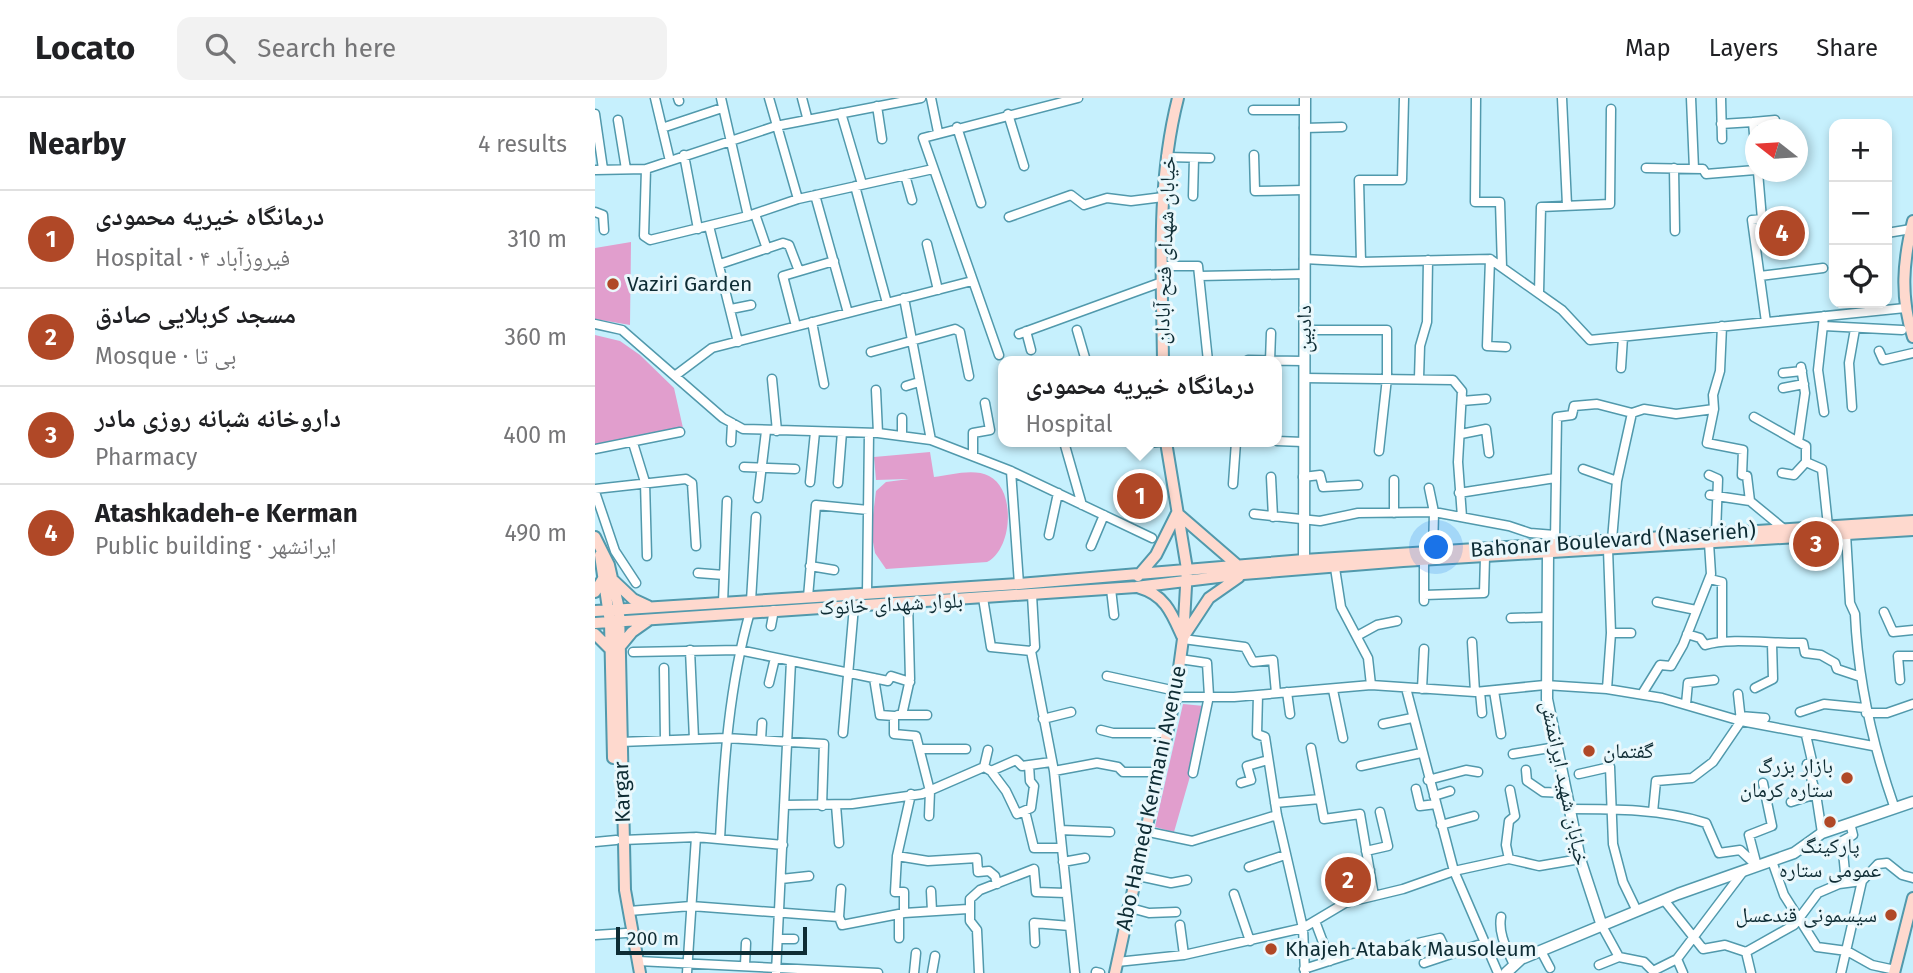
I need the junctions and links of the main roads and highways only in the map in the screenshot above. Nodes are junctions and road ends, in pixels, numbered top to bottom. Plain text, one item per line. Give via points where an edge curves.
1 (1178, 98) edge
2 (1912, 225) edge
3 (1913, 337) edge
4 (1163, 356) edge
5 (1166, 447) edge
6 (1177, 513) junction
7 (1913, 521) edge
8 (1913, 530) edge
9 (595, 537) edge
10 (1712, 538) junction
11 (1553, 544) junction
12 (597, 548) edge
13 (1236, 564) junction
14 (1243, 574) junction
15 (1187, 575) junction
16 (608, 578) junction
17 (1137, 581) junction
18 (595, 592) edge
19 (751, 607) junction
20 (614, 610) junction
21 (595, 611) edge
22 (651, 613) junction
23 (595, 622) edge
24 (615, 622) junction
25 (595, 634) edge
26 (1183, 639) junction
27 (614, 649) junction
28 (620, 840) junction
29 (1913, 898) edge
30 (1116, 967) edge
31 (1894, 972) edge
32 (633, 973) edge
33 (641, 973) edge

1 - 4 main road, خیابان شهدای فتح آبادان via 1163,197
2 - 3 main road via 1902,274
5 - 6 main road
6 - 13 main road
6 - 15 main road
6 - 17 main road
7 - 10 main road, Bahonar Boulevard (Naserieh)
8 - 10 main road, Bahonar Boulevard (Naserieh)
9 - 12 main road, Kargar
10 - 11 main road, Bahonar Boulevard (Naserieh)
11 - 13 main road, Bahonar Boulevard (Naserieh)
11 - 14 main road, Bahonar Boulevard (Naserieh) via 1485,557
12 - 16 main road, Kargar
13 - 15 main road, Bahonar Boulevard (Naserieh)
14 - 15 main road, Bahonar Boulevard (Naserieh)
14 - 26 main road via 1209,598
15 - 17 main road, بلوار شهدای خانوک
15 - 26 main road, Abo Hamed Kermani Avenue
16 - 18 main road
16 - 20 main road, Kargar
16 - 22 main road
17 - 19 main road, بلوار شهدای خانوک via 808,597
17 - 19 main road, بلوار شهدای خانوک via 1111,589 1032,595 774,610
17 - 26 main road via 1171,610
19 - 22 main road, بلوار شهدای خانوک
19 - 22 main road, بلوار شهدای خانوک via 723,603
20 - 21 main road, بلوار شهدای خانوک
20 - 22 main road, بلوار شهدای خانوک
20 - 24 main road, Kargar
22 - 24 main road, بلوار شهدای خانوک
22 - 27 main road
23 - 24 main road, بلوار شهدای خانوک
24 - 27 main road, Kargar
25 - 27 main road
26 - 30 main road, Abo Hamed Kermani Avenue via 1176,694
27 - 28 main road, Kargar
27 - 28 main road, Kargar
28 - 32 main road, Kargar via 618,890
28 - 33 main road, Kargar
29 - 31 main road

